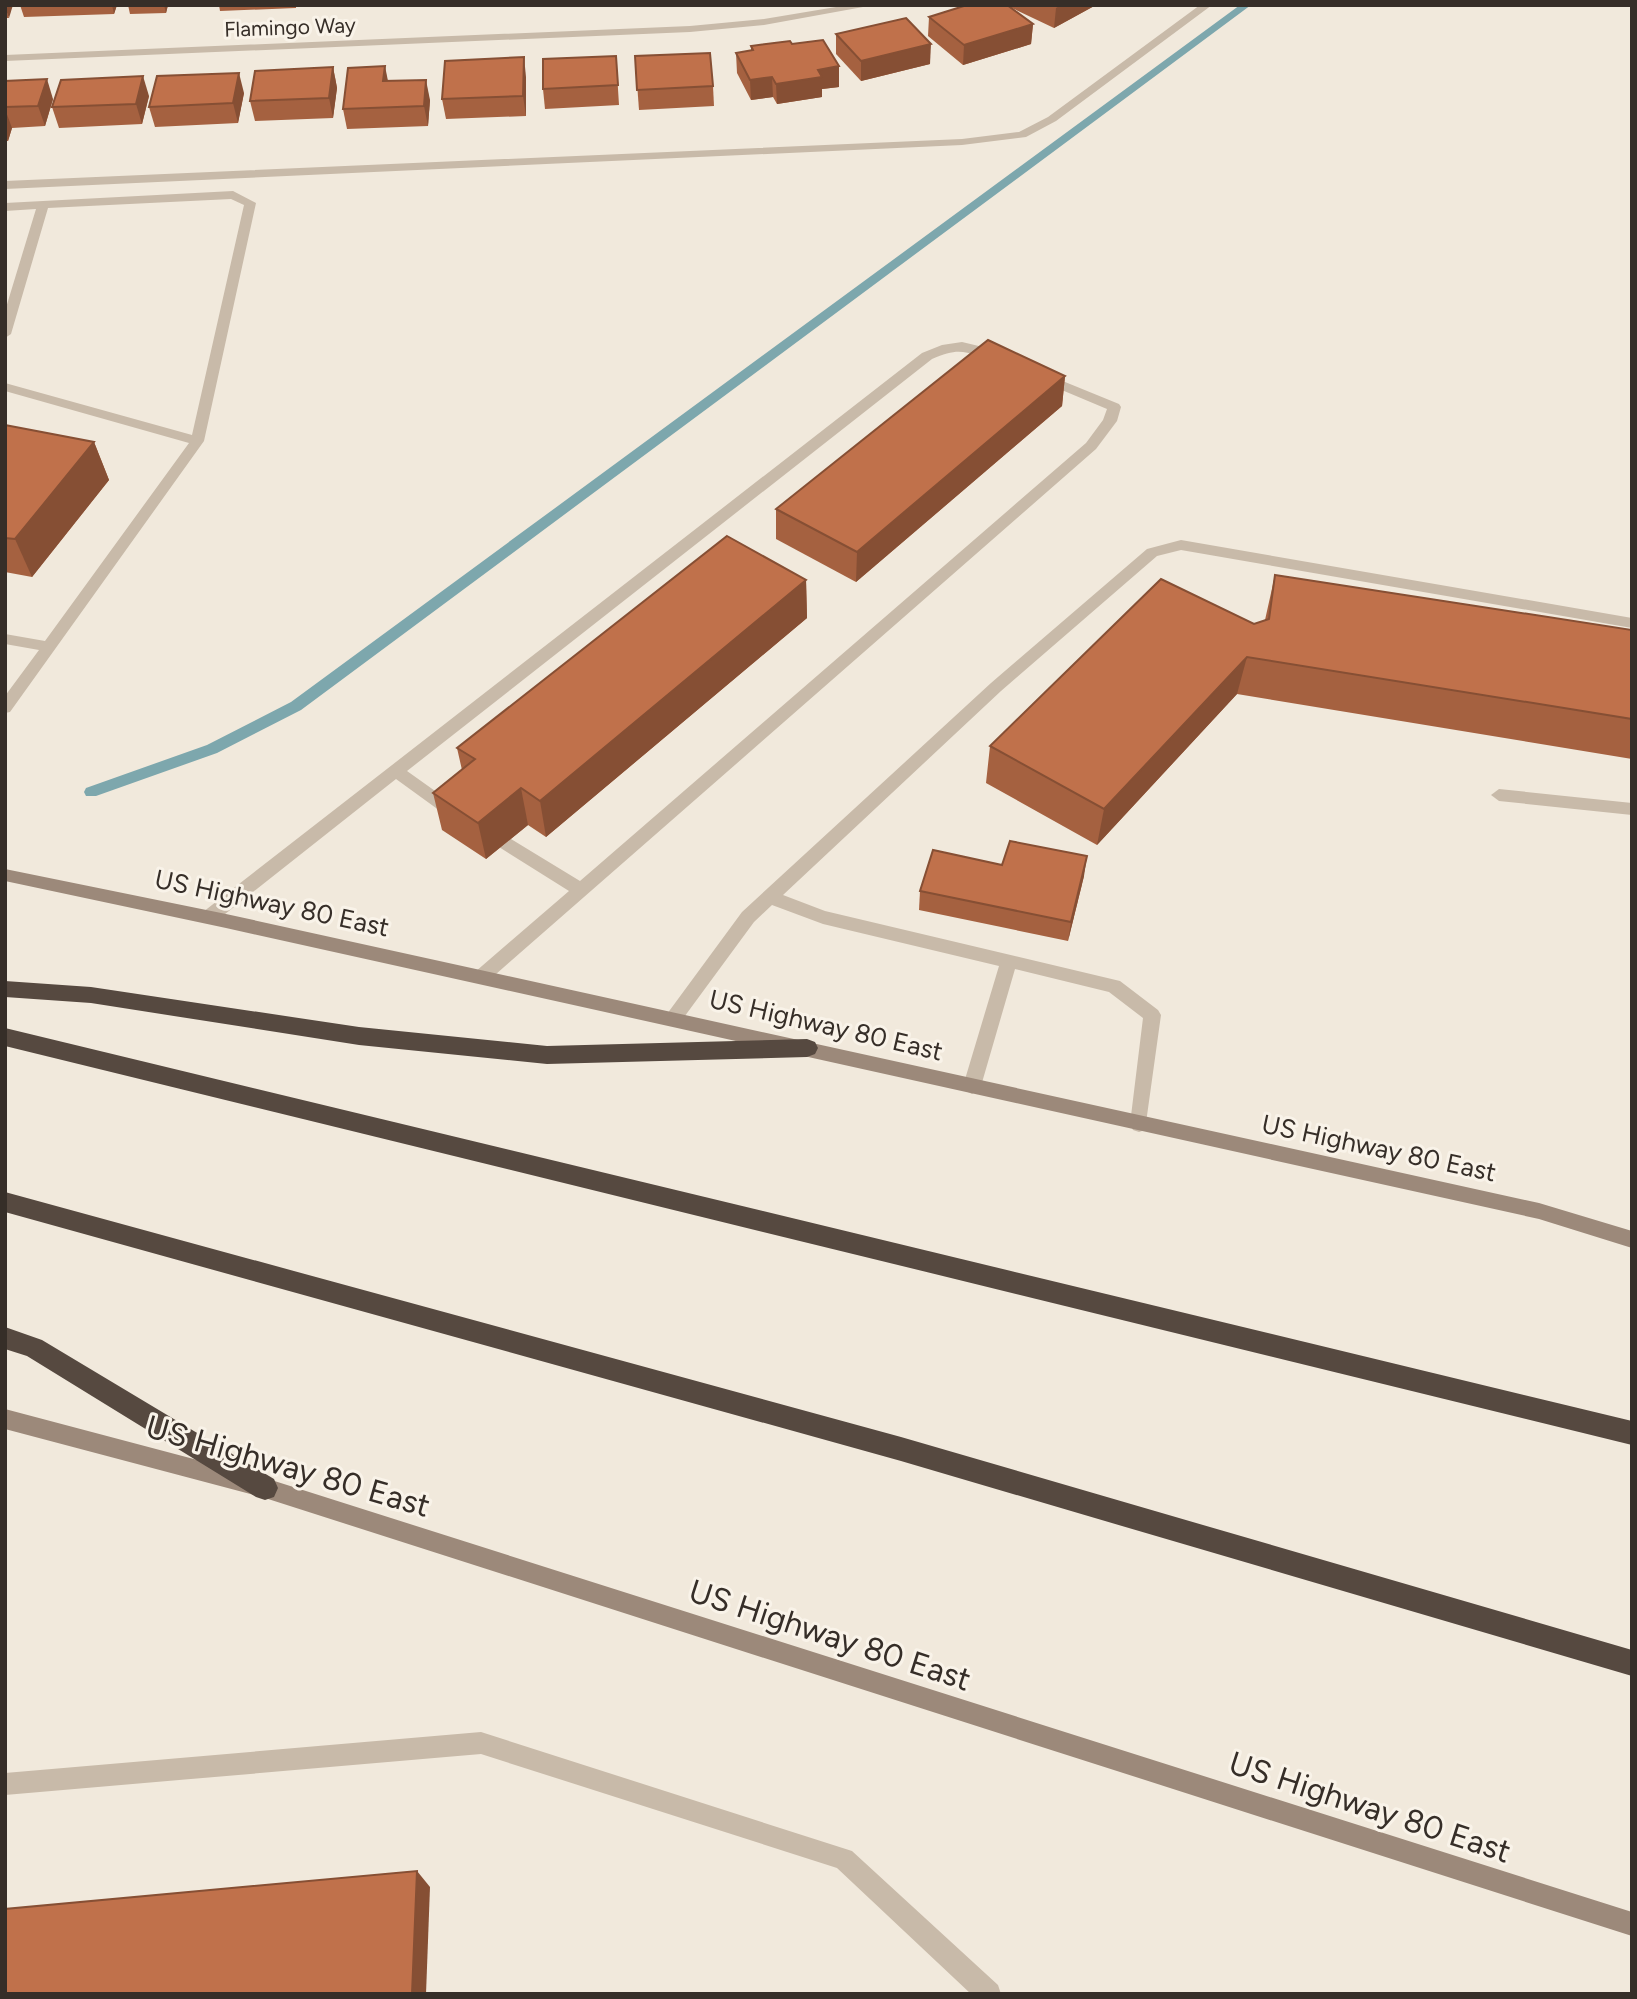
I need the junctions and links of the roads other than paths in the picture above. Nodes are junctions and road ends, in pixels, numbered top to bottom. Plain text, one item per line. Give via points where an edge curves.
1 (869, 5) edge
2 (1208, 5) edge
3 (5, 58) edge
4 (5, 185) edge
5 (43, 205) junction
6 (5, 207) edge
7 (5, 334) edge
8 (5, 387) edge
9 (197, 441) junction
10 (1632, 623) edge
11 (5, 639) edge
12 (50, 647) junction
13 (5, 708) edge
14 (396, 771) junction
15 (1500, 795) dead end
16 (1632, 809) edge
17 (459, 816) edge
18 (505, 844) edge
19 (5, 875) edge
20 (581, 890) junction
21 (770, 897) junction
22 (209, 917) junction
23 (1009, 961) junction
24 (481, 977) junction
25 (5, 989) edge
26 (673, 1019) junction
27 (5, 1037) edge
28 (807, 1048) junction
29 (972, 1086) junction
30 (1139, 1124) junction
31 (5, 1202) edge
32 (1632, 1240) edge
33 (5, 1338) edge
34 (5, 1419) edge
35 (1632, 1433) edge
36 (265, 1488) junction
37 (1632, 1662) edge
38 (5, 1784) edge
39 (1632, 1924) edge
40 (989, 1994) edge

1 - 3 street, Flamingo Way via 690,29
2 - 4 street via 1052,119 1021,135
5 - 6 street
5 - 7 street
5 - 9 street via 233,195 250,203
8 - 9 street
9 - 12 street
10 - 21 street via 1181,545 1152,552 996,687
11 - 12 street
12 - 13 street
14 - 17 street
14 - 20 street via 927,356 951,345 974,348 1114,407 1110,421 1091,446
14 - 22 street
15 - 16 street
18 - 20 street
19 - 22 main road, US Highway 80 East
20 - 24 street
21 - 23 street via 823,917
21 - 26 street via 748,917
22 - 24 main road, US Highway 80 East
23 - 29 street
23 - 30 street via 1114,986 1152,1016
24 - 26 main road, US Highway 80 East
25 - 28 highway via 91,995 359,1036 547,1055
26 - 28 main road, US Highway 80 East
27 - 35 highway
28 - 29 main road, US Highway 80 East
29 - 30 main road, US Highway 80 East
30 - 32 main road, US Highway 80 East via 1539,1211
31 - 37 highway via 901,1449
33 - 36 highway via 34,1348
34 - 36 main road, US Highway 80 East
36 - 39 main road, US Highway 80 East
38 - 40 street via 481,1743 844,1858

